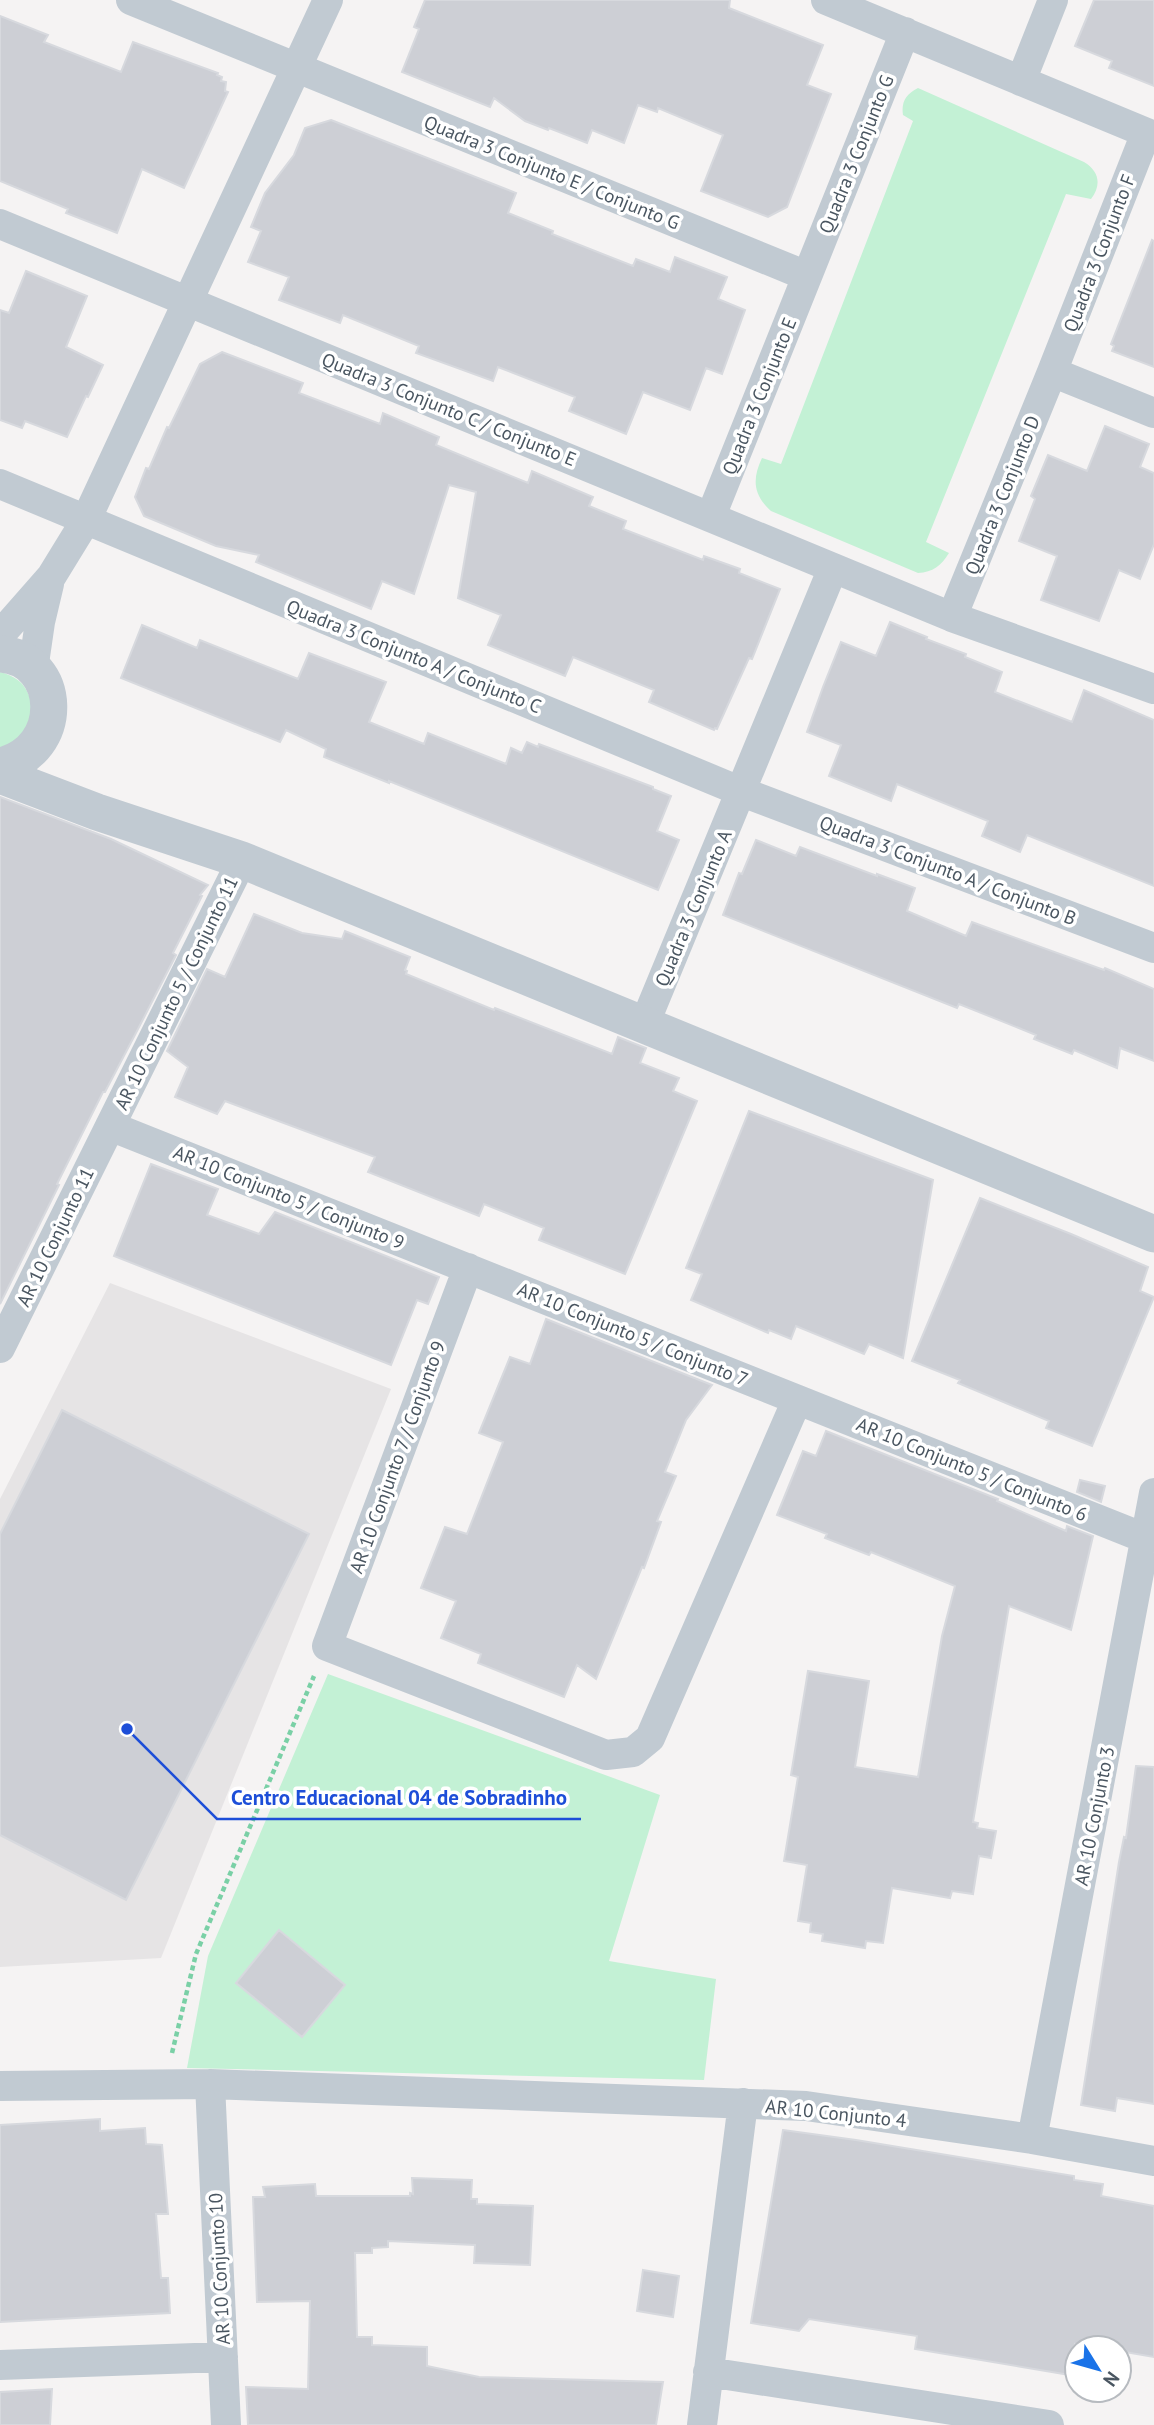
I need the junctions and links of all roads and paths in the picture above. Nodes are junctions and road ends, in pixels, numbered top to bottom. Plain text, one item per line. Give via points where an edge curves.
1 (131, 0) edge
2 (328, 0) edge
3 (826, 0) edge
4 (1053, 0) edge
5 (905, 32) junction
6 (297, 68) junction
7 (1021, 81) junction
8 (1150, 135) edge
9 (0, 224) edge
10 (807, 276) junction
11 (188, 301) junction
12 (1052, 372) junction
13 (1154, 413) edge
14 (0, 484) edge
15 (711, 516) junction
16 (86, 520) junction
17 (832, 568) junction
18 (51, 577) junction
19 (952, 617) junction
20 (0, 635) edge
21 (0, 654) edge
22 (33, 670) junction
23 (1154, 689) edge
24 (42, 738) junction
25 (0, 766) edge
26 (0, 775) edge
27 (741, 792) junction
28 (97, 812) junction
29 (242, 860) junction
30 (1154, 948) edge
31 (644, 1025) junction
32 (110, 1126) junction
33 (1154, 1234) edge
34 (468, 1268) junction
35 (0, 1348) edge
36 (797, 1399) junction
37 (1154, 1493) edge
38 (1147, 1539) junction
39 (327, 1646) junction
40 (164, 2084) junction
41 (210, 2084) junction
42 (0, 2086) edge
43 (743, 2103) junction
44 (1032, 2139) junction
45 (1154, 2161) edge
46 (223, 2357) junction
47 (0, 2365) edge
48 (708, 2372) junction
49 (226, 2425) edge
50 (702, 2425) edge
51 (1049, 2425) edge

1 - 6 street, Quadra 3 Conjunto E / Conjunto G
2 - 6 street
3 - 5 street
4 - 7 street
5 - 7 street
5 - 10 street, Quadra 3 Conjunto G
6 - 10 street, Quadra 3 Conjunto E / Conjunto G
6 - 11 street
7 - 8 street
8 - 12 street, Quadra 3 Conjunto F
9 - 11 street, Quadra 3 Conjunto C / Conjunto E
10 - 15 street, Quadra 3 Conjunto E
11 - 15 street, Quadra 3 Conjunto C / Conjunto E
11 - 16 street
12 - 13 street
12 - 19 street, Quadra 3 Conjunto D
14 - 16 street, Quadra 3 Conjunto A / Conjunto C
15 - 17 street, Quadra 3 Conjunto C / Conjunto E
16 - 18 street
16 - 27 street, Quadra 3 Conjunto A / Conjunto C
17 - 19 street, Quadra 3 Conjunto C / Conjunto E
17 - 27 street, Quadra 3 Conjunto A
18 - 20 street
18 - 22 street
19 - 23 street, Quadra 3 Conjunto C / Conjunto E
21 - 22 street
22 - 24 street via 49,702
24 - 25 street via 15,762
24 - 28 street via 67,787
26 - 28 street
27 - 30 street, Quadra 3 Conjunto A / Conjunto B
27 - 31 street, Quadra 3 Conjunto A
28 - 29 street
29 - 31 street
29 - 32 street, AR 10 Conjunto 5 / Conjunto 11
31 - 33 street
32 - 34 street, AR 10 Conjunto 5 / Conjunto 9
32 - 35 street, AR 10 Conjunto 11
34 - 36 street, AR 10 Conjunto 5 / Conjunto 7
34 - 39 street, AR 10 Conjunto 7 / Conjunto 9
36 - 38 street, AR 10 Conjunto 5 / Conjunto 6
36 - 39 street via 650,1738 633,1752 606,1755
37 - 38 street, AR 10 Conjunto 3
38 - 44 street, AR 10 Conjunto 3
39 - 40 path via 196,1954
40 - 41 street
40 - 42 street
41 - 43 street
41 - 46 street, AR 10 Conjunto 10
43 - 44 street, AR 10 Conjunto 4 via 806,2106
43 - 48 street, AR 10 Conjunto 4
44 - 45 street, AR 10 Conjunto 4
46 - 47 street, AR 10 Conjunto 10
46 - 49 street
48 - 50 street, AR 10 Conjunto 4
48 - 51 street

